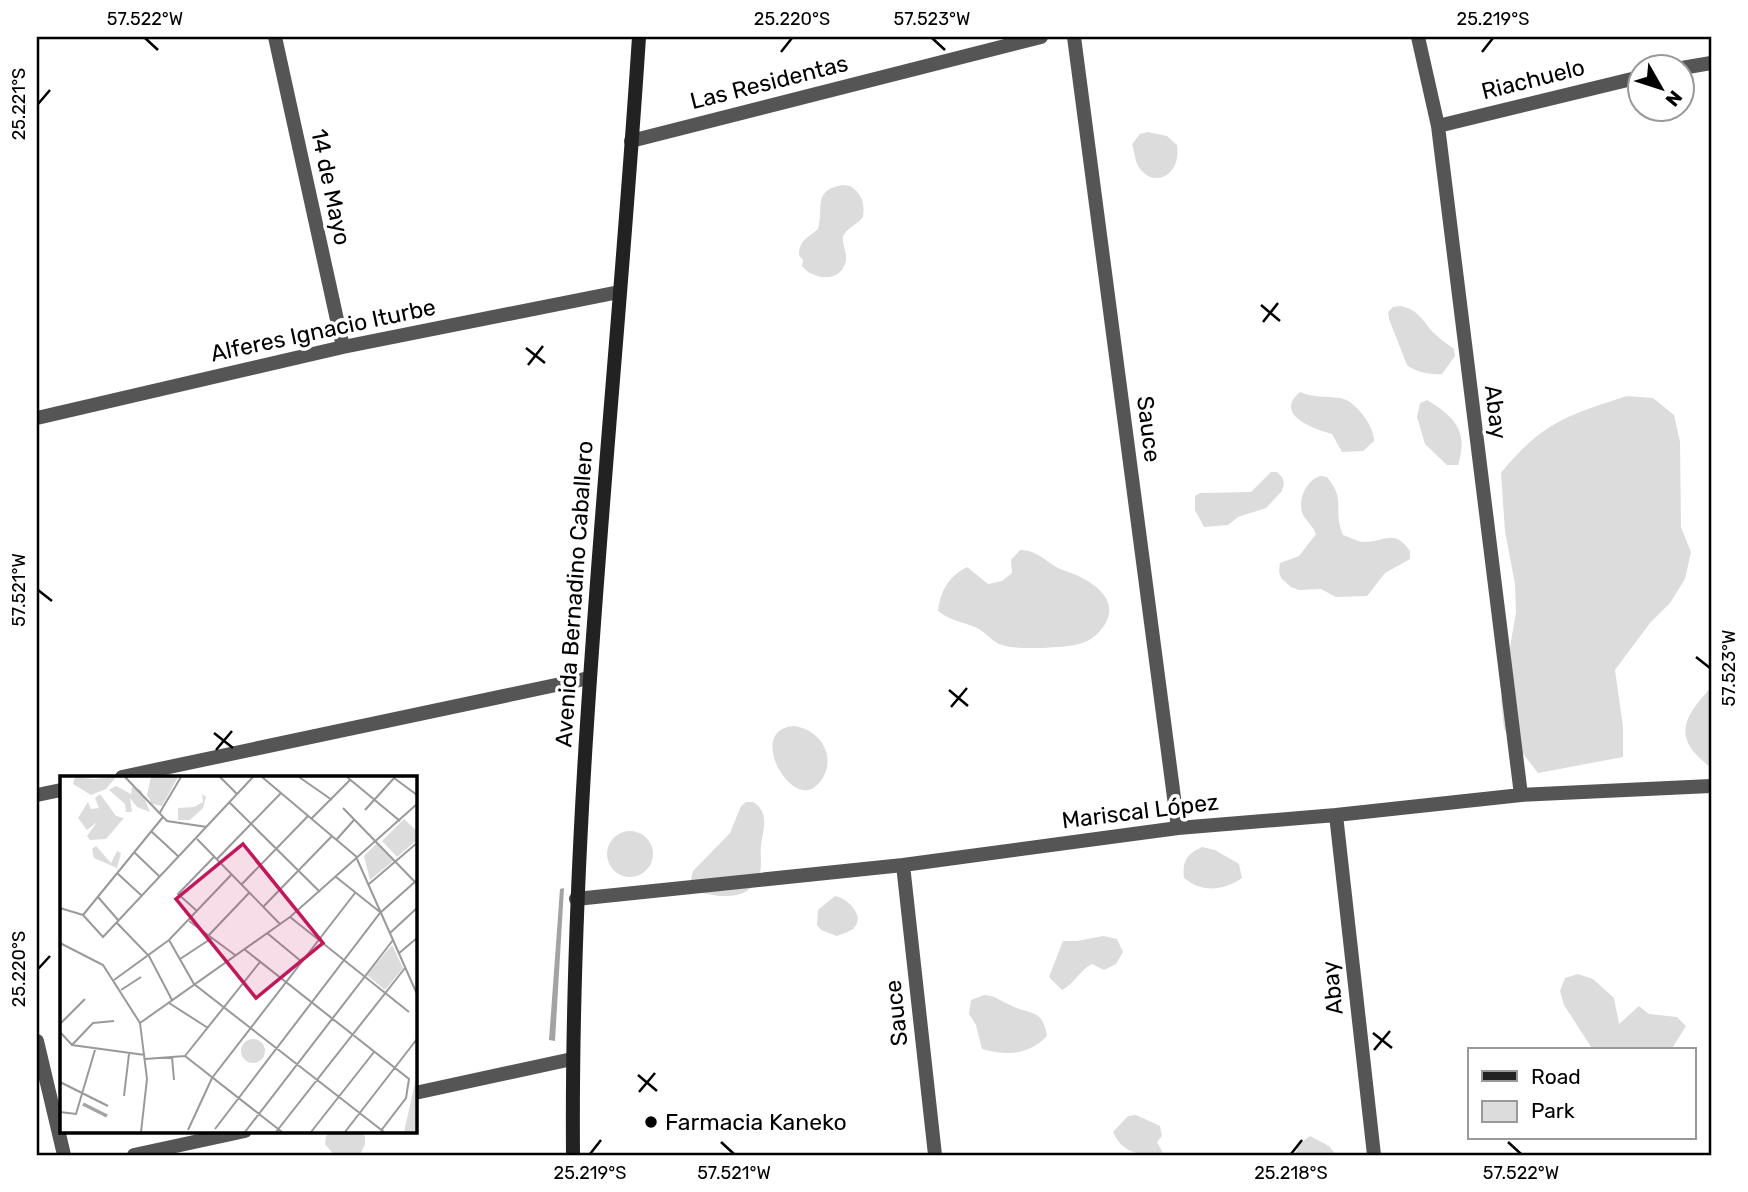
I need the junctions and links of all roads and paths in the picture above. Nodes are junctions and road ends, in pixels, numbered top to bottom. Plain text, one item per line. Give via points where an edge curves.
1 (275, 37) edge
2 (639, 37) edge
3 (1041, 37) edge
4 (1074, 37) edge
5 (1418, 37) edge
6 (1022, 39) edge
7 (1626, 80) edge
8 (1438, 126) junction
9 (631, 141) junction
10 (620, 292) junction
11 (343, 347) junction
12 (37, 418) edge
13 (589, 678) junction
14 (127, 776) edge
15 (1711, 786) edge
16 (60, 790) edge
17 (37, 795) edge
18 (1521, 795) junction
19 (1336, 815) junction
20 (1178, 828) junction
21 (903, 865) junction
22 (576, 899) junction
23 (37, 1041) edge
24 (572, 1059) junction
25 (416, 1093) edge
26 (240, 1132) edge
27 (64, 1155) edge
28 (134, 1155) edge
29 (573, 1155) edge
30 (935, 1155) edge
31 (1374, 1155) edge

1 - 11 street, 14 de Mayo
2 - 9 street, Avenida Bernadino Caballero
3 - 6 street, Las Residentas
4 - 20 street, Sauce
5 - 8 street, Abay
6 - 9 street, Las Residentas
7 - 8 street, Riachuelo
8 - 18 street, Abay
9 - 10 street, Avenida Bernadino Caballero
10 - 11 street, Alferes Ignacio Iturbe
10 - 13 street, Avenida Bernadino Caballero
11 - 12 street, Alferes Ignacio Iturbe
13 - 14 street
13 - 22 street, Avenida Bernadino Caballero
15 - 18 street, Mariscal López
16 - 17 street
18 - 19 street, Mariscal López
19 - 20 street, Mariscal López
19 - 31 street, Abay
20 - 21 street, Mariscal López
21 - 22 street, Mariscal López
21 - 30 street, Sauce
22 - 24 street, Avenida Bernadino Caballero
23 - 27 street
24 - 25 street
24 - 29 street, Avenida Bernadino Caballero
26 - 28 street

